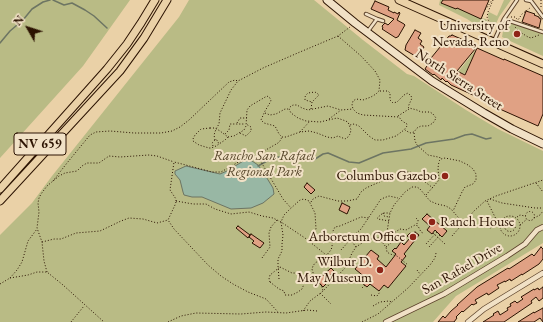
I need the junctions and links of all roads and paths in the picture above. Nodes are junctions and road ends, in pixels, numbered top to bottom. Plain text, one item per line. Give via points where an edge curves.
1 (151, 0) edge
2 (155, 0) edge
3 (167, 0) edge
4 (327, 0) edge
5 (493, 0) edge
6 (517, 0) edge
7 (526, 0) edge
8 (541, 0) edge
9 (402, 1) edge
10 (538, 4) dead end
11 (541, 4) junction
12 (488, 10) junction
13 (542, 12) edge
14 (366, 14) dead end
15 (543, 17) edge
16 (377, 19) junction
17 (504, 19) junction
18 (383, 21) dead end
19 (512, 22) junction
20 (141, 23) junction
21 (355, 23) junction
22 (494, 26) dead end
23 (367, 32) junction
24 (543, 32) edge
25 (338, 36) junction
26 (493, 42) junction
27 (543, 64) edge
28 (238, 81) junction
29 (379, 91) junction
30 (312, 102) junction
31 (409, 108) junction
32 (289, 109) junction
33 (353, 109) junction
34 (310, 110) junction
35 (341, 110) junction
36 (264, 113) junction
37 (397, 117) junction
38 (247, 118) junction
39 (329, 120) junction
40 (310, 121) junction
41 (236, 124) junction
42 (246, 124) junction
43 (349, 125) junction
44 (216, 129) junction
45 (404, 130) junction
46 (300, 132) junction
47 (240, 133) junction
48 (414, 133) junction
49 (225, 134) junction
50 (282, 136) junction
51 (228, 137) junction
52 (215, 140) junction
53 (219, 144) junction
54 (543, 144) edge
55 (214, 147) junction
56 (257, 155) junction
57 (441, 159) junction
58 (174, 162) junction
59 (543, 180) edge
60 (53, 181) junction
61 (535, 182) junction
62 (0, 188) edge
63 (433, 188) junction
64 (543, 192) edge
65 (426, 196) junction
66 (399, 198) junction
67 (490, 199) junction
68 (176, 201) junction
69 (487, 201) junction
70 (0, 202) edge
71 (310, 203) junction
72 (291, 208) junction
73 (535, 208) junction
74 (543, 208) edge
75 (453, 211) junction
76 (531, 211) junction
77 (543, 211) edge
78 (383, 212) junction
79 (533, 212) junction
80 (390, 213) junction
81 (384, 216) junction
82 (512, 216) junction
83 (526, 216) junction
84 (390, 217) junction
85 (369, 218) junction
86 (416, 218) dead end
87 (516, 218) junction
88 (534, 218) junction
89 (527, 219) junction
90 (168, 220) junction
91 (277, 220) junction
92 (382, 220) junction
93 (389, 221) junction
94 (511, 221) junction
95 (281, 222) junction
96 (494, 222) junction
97 (463, 223) junction
98 (500, 224) junction
99 (520, 224) junction
100 (505, 225) junction
101 (416, 226) junction
102 (543, 227) edge
103 (37, 228) junction
104 (515, 228) junction
105 (490, 229) dead end
106 (520, 229) junction
107 (509, 231) junction
108 (437, 232) dead end
109 (423, 233) dead end
110 (433, 233) dead end
111 (434, 235) junction
112 (440, 235) dead end
113 (452, 236) dead end
114 (507, 236) junction
115 (388, 237) junction
116 (378, 238) junction
117 (438, 238) junction
118 (350, 239) junction
119 (386, 239) junction
120 (310, 241) junction
121 (42, 242) junction
122 (382, 242) junction
123 (389, 244) junction
124 (426, 244) dead end
125 (445, 244) dead end
126 (386, 246) junction
127 (356, 247) junction
128 (429, 247) dead end
129 (341, 250) dead end
130 (436, 253) dead end
131 (327, 255) junction
132 (262, 258) dead end
133 (335, 262) dead end
134 (408, 265) dead end
135 (417, 270) dead end
136 (47, 272) junction
137 (298, 273) dead end
138 (543, 273) edge
139 (420, 275) junction
140 (314, 276) dead end
141 (10, 278) junction
142 (279, 279) dead end
143 (316, 280) dead end
144 (0, 284) edge
145 (304, 284) dead end
146 (365, 284) dead end
147 (362, 288) dead end
148 (321, 292) junction
149 (380, 292) dead end
150 (371, 295) dead end
151 (392, 302) junction
152 (331, 304) dead end
153 (85, 305) junction
154 (373, 306) dead end
155 (303, 311) junction
156 (318, 311) dead end
157 (278, 312) junction
158 (71, 322) edge
159 (104, 322) edge
160 (168, 322) edge
161 (362, 322) edge
162 (386, 322) edge
163 (468, 322) edge

1 - 20 main road
2 - 20 main road, NV 659
3 - 70 main road, NV 659 via 120,71
4 - 21 main road, North Sierra Street
5 - 12 path
5 - 12 path via 486,9
6 - 17 lane
7 - 15 lane via 531,1
8 - 11 path
9 - 26 main road
10 - 11 path
11 - 13 path
12 - 22 path via 487,19
14 - 16 lane
16 - 18 lane
16 - 23 lane
17 - 19 lane
17 - 26 lane
19 - 24 lane
19 - 24 path via 520,32 531,38
20 - 62 main road, NV 659 via 107,69
21 - 23 main road, North Sierra Street
21 - 25 path
23 - 54 main road, North Sierra Street via 459,98
25 - 28 path
25 - 29 path via 375,71 380,80
26 - 27 main road
28 - 44 path via 220,113
28 - 60 path via 229,82 189,120 172,131 110,131 90,135
29 - 31 path via 388,91 393,102 408,94 412,98
29 - 33 path via 363,100 356,99 352,105
30 - 30 path via 319,95 315,92 308,93 305,97 305,100
30 - 34 path
31 - 37 path
31 - 48 path via 430,112 436,118 433,123 421,126
32 - 34 path via 297,105
32 - 36 path via 270,115
32 - 40 path via 298,118
33 - 35 path
33 - 37 path via 363,115
34 - 35 path via 328,106
35 - 39 path
36 - 38 path via 270,101 267,96 250,106
36 - 50 path via 261,120 275,126
37 - 45 path via 407,124
38 - 41 path via 240,118
38 - 42 path
39 - 40 path
39 - 43 path via 337,118 348,122
40 - 46 path
41 - 42 path
41 - 49 path via 230,124
42 - 47 path
42 - 47 path via 251,127 251,131 246,136
43 - 45 path via 359,126 375,140 396,136
43 - 46 path via 350,134 345,139 338,136 327,137 317,132
44 - 49 path
44 - 52 path
44 - 55 path via 202,129 193,139 199,145
45 - 48 path
46 - 50 path
47 - 51 path
48 - 57 path via 417,145 428,155
49 - 51 path
50 - 56 path via 278,143
51 - 53 path
52 - 53 path
52 - 55 path via 212,144
53 - 55 path
56 - 58 path via 221,172
56 - 72 path
57 - 63 path via 438,168 439,180
57 - 75 path via 460,161 476,174 473,184 465,187
58 - 60 path via 149,155 109,156 99,163 87,163 77,171 65,173
58 - 68 path via 170,190
59 - 61 path
60 - 103 path via 39,198
61 - 64 path
61 - 67 path
63 - 65 path
63 - 71 path via 416,174 406,172 366,188 357,199 347,201 319,196
65 - 66 path via 417,187 412,187
65 - 75 path
66 - 80 path
66 - 85 path via 389,196 381,199
67 - 69 path
67 - 73 path
68 - 90 path
68 - 91 path via 206,204 231,214 249,212
69 - 96 path via 496,219
69 - 97 path
71 - 72 path via 304,199 300,200
71 - 120 path via 315,213 316,229
72 - 95 path
73 - 74 path
73 - 76 path
73 - 79 path
75 - 97 path
76 - 79 path
76 - 83 path
77 - 88 path
78 - 80 path
78 - 81 path
78 - 92 path via 377,218
79 - 88 path
80 - 84 path
81 - 84 path
81 - 92 path
82 - 87 path
82 - 94 path
82 - 98 path via 504,218
83 - 87 path
83 - 89 path
84 - 93 path
85 - 118 path
85 - 131 path via 361,217 335,227 332,247
86 - 101 path
87 - 99 path
88 - 89 path
89 - 99 path
90 - 121 path via 157,223 129,218 100,231 76,233
90 - 157 path via 221,276 266,299
91 - 95 path
91 - 132 path via 271,227 270,247
92 - 93 path
93 - 116 path via 385,236
94 - 100 path
94 - 104 path
95 - 120 path
95 - 142 path via 283,235 282,251 278,258
96 - 98 path
96 - 105 path
97 - 113 path
98 - 100 path
98 - 114 path via 500,230
99 - 106 path
100 - 107 path
101 - 109 path
101 - 115 path via 406,230 400,229
102 - 162 street, San Rafael Drive via 507,256 444,294
103 - 121 path
103 - 141 path via 28,241 22,262
104 - 106 path
104 - 107 path
106 - 114 path via 514,236
107 - 114 path
108 - 111 path
110 - 111 path
111 - 117 path
111 - 124 path
112 - 117 path
115 - 119 path
115 - 123 path via 393,241
116 - 122 path
116 - 127 path via 370,239
117 - 125 path
117 - 128 path
118 - 127 path
118 - 129 path
119 - 122 path
119 - 123 path
120 - 131 path
121 - 136 path
122 - 126 path
123 - 126 path
126 - 134 path via 387,252
127 - 148 path via 346,267
130 - 139 path via 430,265
131 - 133 path
131 - 140 path via 313,266
135 - 139 path
136 - 141 path
136 - 153 path
137 - 145 path, bridge via 280,267 269,279 284,291 285,295 298,292
138 - 163 street via 484,309
139 - 151 path
141 - 144 path
143 - 148 path via 321,284
146 - 147 path
148 - 152 path
148 - 155 path
149 - 150 path via 377,296
151 - 154 path via 380,302
151 - 161 path via 378,314
153 - 158 path
153 - 159 path
155 - 156 path
155 - 157 path
157 - 160 path via 196,313

